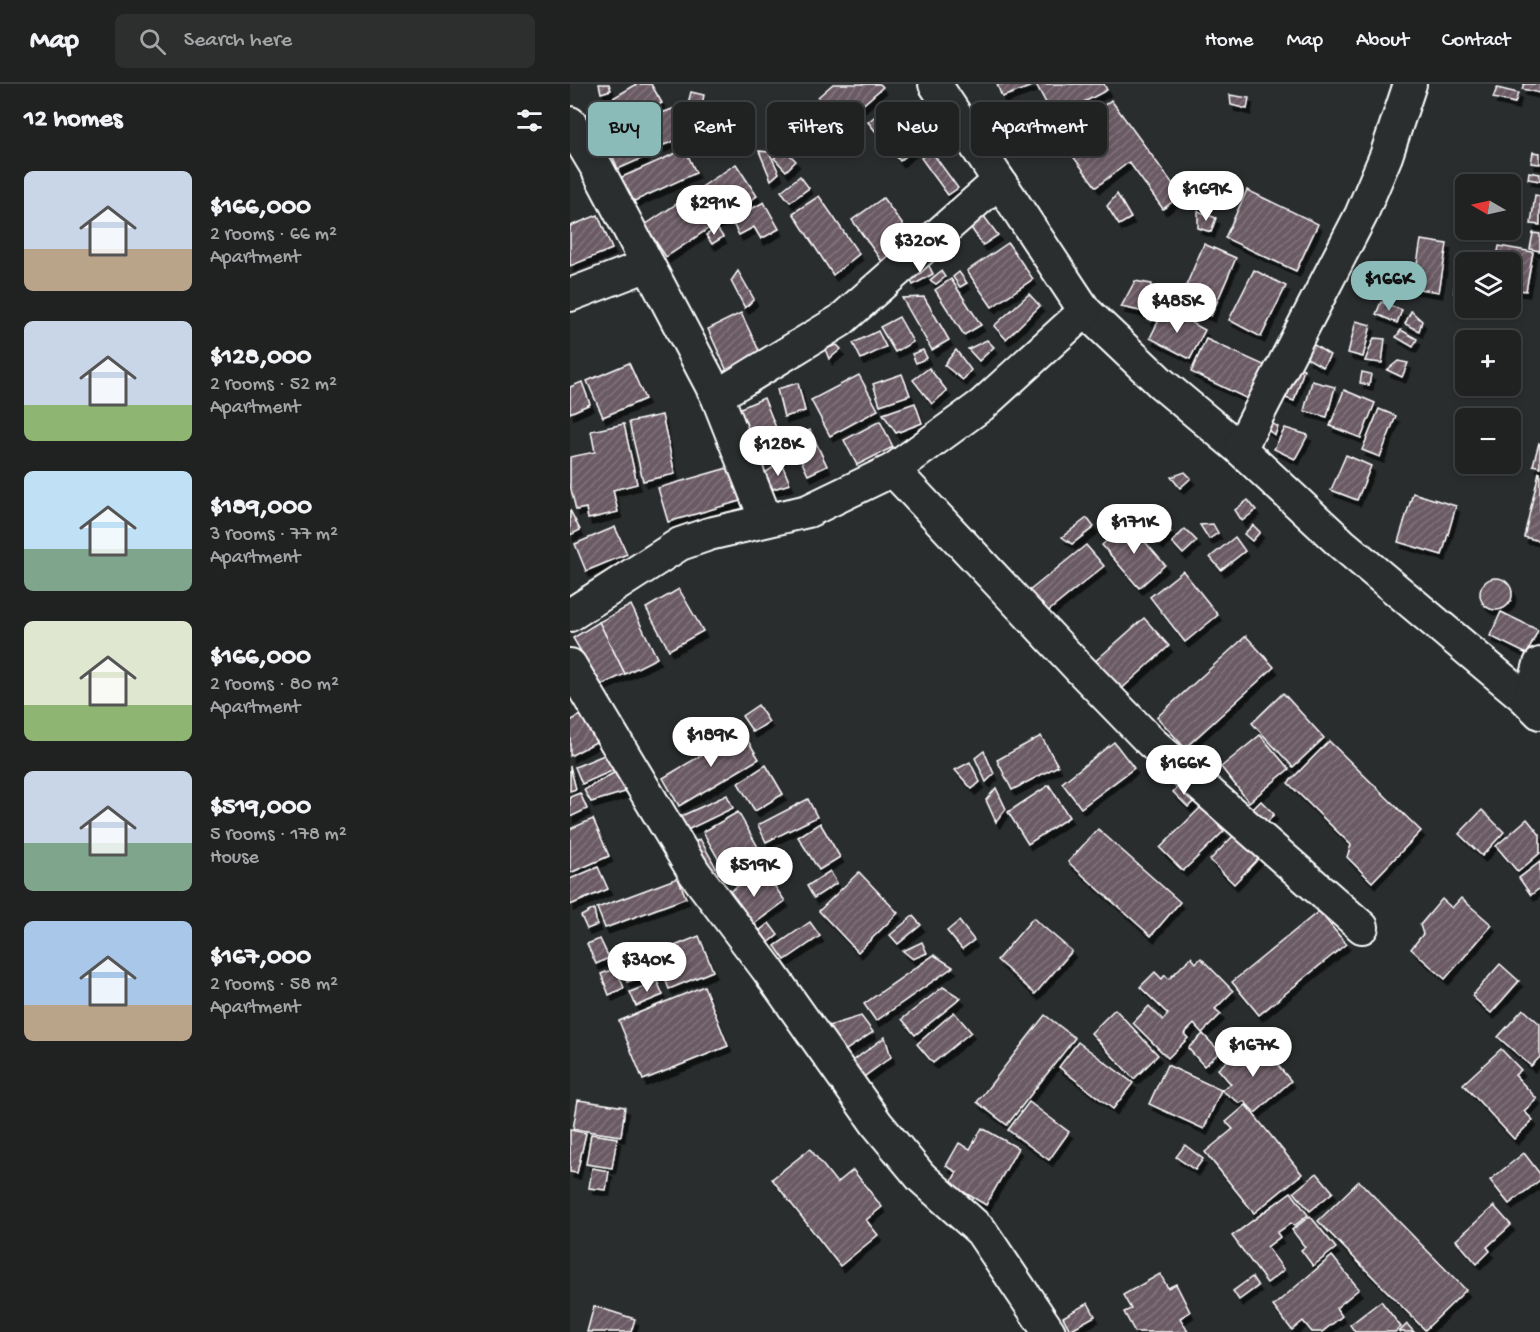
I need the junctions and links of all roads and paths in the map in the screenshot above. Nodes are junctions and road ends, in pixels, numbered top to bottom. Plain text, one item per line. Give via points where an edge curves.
1 (935, 84) edge
2 (1410, 84) edge
3 (570, 123) edge
4 (999, 181) junction
5 (648, 265) junction
6 (570, 295) edge
7 (1085, 310) junction
8 (717, 396) junction
9 (1240, 449) junction
10 (892, 470) junction
11 (766, 520) junction
12 (570, 615) edge
13 (1540, 664) edge
14 (570, 665) edge
15 (1535, 708) edge
16 (1362, 927) dead end
17 (1049, 1332) edge

1 - 4 street
2 - 9 street via 1361,215
3 - 5 street
4 - 7 street
4 - 8 street via 840,321
5 - 6 street
5 - 8 street
7 - 9 street via 1161,383
7 - 10 street via 982,405
8 - 11 street
9 - 15 street via 1342,544
10 - 11 street via 808,511
10 - 16 street via 1151,742
11 - 12 street via 680,544
13 - 15 street
14 - 17 street via 694,872 877,1124 921,1178 981,1231

